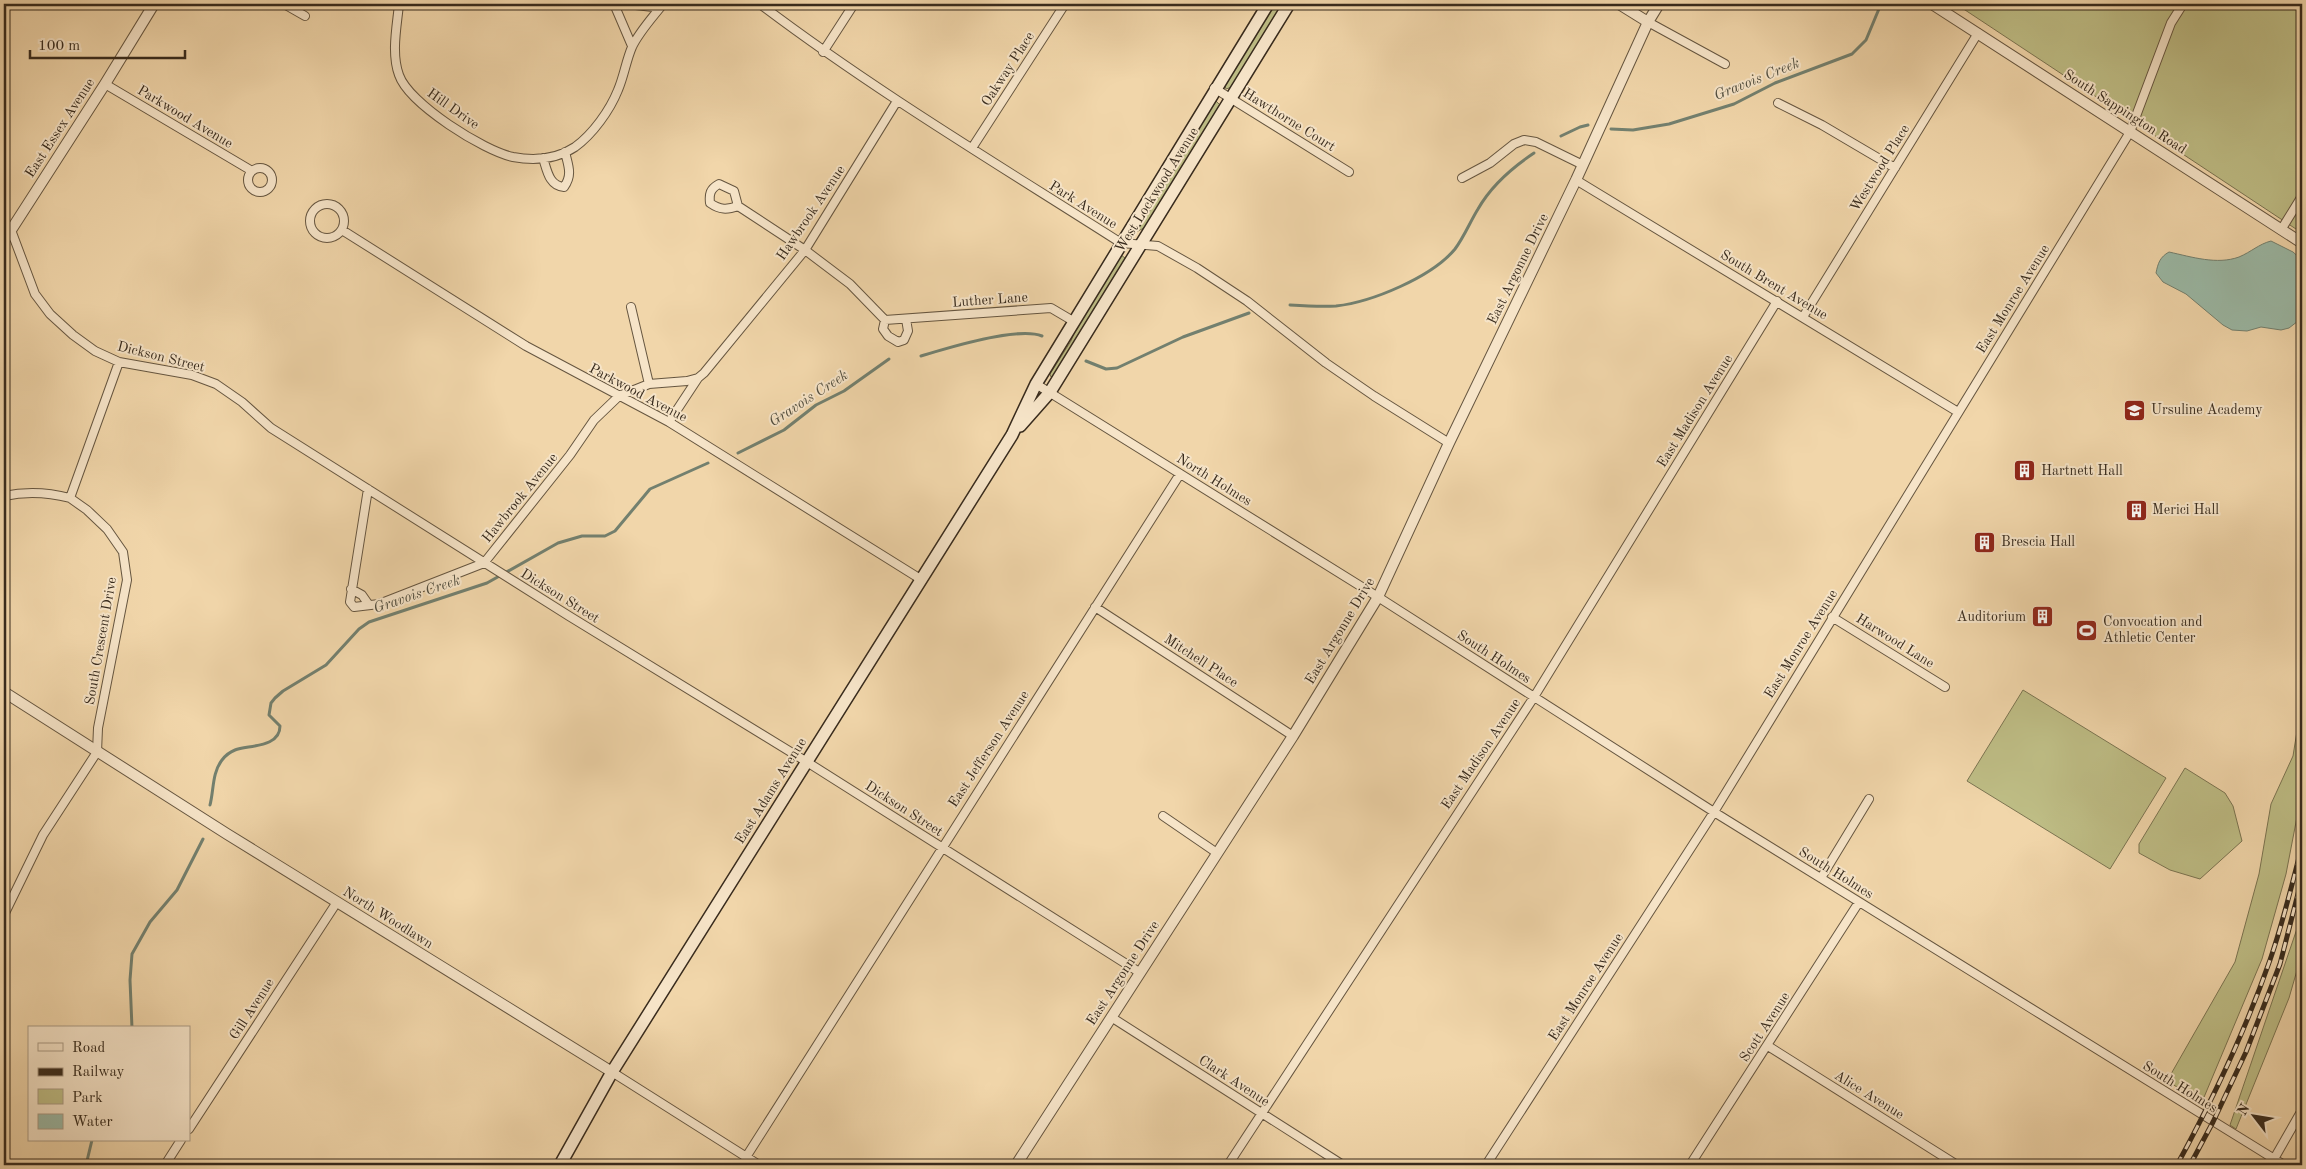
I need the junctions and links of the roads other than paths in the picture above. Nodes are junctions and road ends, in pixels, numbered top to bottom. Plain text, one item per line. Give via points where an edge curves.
1 (154, 4) edge
2 (284, 4) edge
3 (399, 4) edge
4 (614, 4) edge
5 (627, 4) edge
6 (662, 4) edge
7 (760, 4) edge
8 (854, 4) edge
9 (1065, 4) edge
10 (1268, 4) edge
11 (1289, 4) edge
12 (1619, 4) edge
13 (1660, 4) edge
14 (2183, 4) edge
15 (1937, 5) edge
16 (305, 16) dead end
17 (1648, 22) junction
18 (1978, 32) junction
19 (632, 46) junction
20 (823, 52) junction
21 (1725, 64) dead end
22 (105, 84) junction
23 (1214, 88) junction
24 (1232, 99) junction
25 (897, 102) junction
26 (1778, 103) dead end
27 (2130, 132) junction
28 (972, 148) junction
29 (565, 152) junction
30 (543, 158) junction
31 (1583, 165) junction
32 (1894, 168) junction
33 (252, 171) dead end
34 (1350, 172) dead end
35 (1462, 178) dead end
36 (1576, 180) junction
37 (2302, 196) edge
38 (738, 206) dead end
39 (7, 228) edge
40 (342, 230) junction
41 (2281, 230) junction
42 (4, 241) edge
43 (1120, 243) junction
44 (2302, 243) edge
45 (1141, 245) junction
46 (805, 250) junction
47 (1777, 301) junction
48 (631, 307) dead end
49 (1803, 317) junction
50 (906, 319) junction
51 (885, 320) junction
52 (1073, 322) junction
53 (119, 362) junction
54 (698, 378) junction
55 (649, 384) junction
56 (1036, 384) junction
57 (1050, 392) junction
58 (619, 396) junction
59 (1958, 412) junction
60 (669, 422) junction
61 (1012, 435) junction
62 (1449, 443) junction
63 (1180, 474) junction
64 (368, 489) junction
65 (4, 496) edge
66 (70, 498) junction
67 (484, 563) junction
68 (922, 580) junction
69 (351, 589) junction
70 (1378, 597) junction
71 (369, 605) junction
72 (1094, 607) junction
73 (1832, 617) junction
74 (1945, 687) dead end
75 (4, 692) edge
76 (1534, 698) junction
77 (1293, 736) junction
78 (96, 752) junction
79 (807, 762) junction
80 (1869, 799) dead end
81 (1714, 812) junction
82 (1163, 816) dead end
83 (941, 848) junction
84 (1217, 854) junction
85 (1821, 878) junction
86 (337, 902) junction
87 (1860, 902) junction
88 (4, 915) edge
89 (1139, 972) junction
90 (1112, 1017) junction
91 (1768, 1046) junction
92 (612, 1072) junction
93 (2302, 1110) edge
94 (1261, 1113) junction
95 (190, 1127) edge
96 (180, 1142) edge
97 (745, 1156) junction
98 (2274, 1159) junction
99 (165, 1165) edge
100 (560, 1165) edge
101 (741, 1165) edge
102 (759, 1165) edge
103 (1016, 1165) edge
104 (1228, 1165) edge
105 (1344, 1165) edge
106 (1486, 1165) edge
107 (1690, 1165) edge
108 (1957, 1165) edge
109 (2284, 1165) edge

1 - 22 street, East Essex Avenue
2 - 16 street
3 - 30 street, Hill Drive via 395,60 399,76 408,90 425,108 490,149 513,157
4 - 19 street
5 - 6 street, Hill Drive
6 - 19 street, Hill Drive
7 - 20 street, Park Avenue
8 - 20 street
9 - 28 street, Oakway Place
10 - 23 main road, West Lockwood Avenue
11 - 24 main road, West Lockwood Avenue
12 - 17 street
13 - 17 street
14 - 27 street, East Monroe Avenue via 2170,23
15 - 18 street, South Sappington Road
17 - 21 street
17 - 31 street, East Argonne Drive
18 - 27 street, South Sappington Road
18 - 32 street, Westwood Place
19 - 29 street, Hill Drive via 618,91 601,120 576,146
20 - 25 street, Park Avenue
22 - 33 street, Parkwood Avenue
22 - 39 street, East Essex Avenue
23 - 24 street, Hawthorne Court
23 - 43 main road, West Lockwood Avenue
24 - 34 street, Hawthorne Court
24 - 45 main road, West Lockwood Avenue
25 - 28 street, Park Avenue
25 - 46 street, Hawbrook Avenue
26 - 32 street
27 - 41 street, South Sappington Road
27 - 59 street, East Monroe Avenue
28 - 43 street, Park Avenue
29 - 30 street, Hill Drive via 555,158
29 - 30 street via 570,171 564,187 552,181
31 - 35 street via 1536,142 1524,140
31 - 36 street, East Argonne Drive
32 - 49 street, Westwood Place
36 - 47 street, South Brent Avenue
36 - 62 street, East Argonne Drive
37 - 41 street
38 - 46 street
39 - 42 street, East Essex Avenue
39 - 53 street, Dickson Street via 35,294 50,314 95,351
40 - 40 street via 344,219 334,205 323,204 313,210 309,221 317,236 333,238
40 - 58 street, Parkwood Avenue via 526,346
41 - 44 street, South Sappington Road
43 - 45 street, Park Avenue
43 - 52 main road, West Lockwood Avenue
45 - 57 main road, West Lockwood Avenue
45 - 62 street, Park Avenue via 1158,246 1197,268 1358,385
46 - 51 street via 850,284
46 - 54 street, Hawbrook Avenue
47 - 49 street, South Brent Avenue
47 - 76 street, East Madison Avenue
48 - 55 street
49 - 59 street, South Brent Avenue
50 - 51 street, Luther Lane
50 - 51 street via 908,330 904,340 898,342 883,329
50 - 52 street, Luther Lane via 1051,308
52 - 56 main road, West Lockwood Avenue
53 - 64 street, Dickson Street via 192,375 216,384 271,428
53 - 66 street
54 - 55 street, Hawbrook Avenue
54 - 60 street, Hawbrook Avenue
55 - 58 street, Hawbrook Avenue
56 - 57 street, North Holmes
56 - 61 main road, East Adams Avenue
57 - 61 main road, East Adams Avenue
57 - 63 street, North Holmes
58 - 60 street, Parkwood Avenue
58 - 67 street, Hawbrook Avenue via 594,420
59 - 73 street, East Monroe Avenue
60 - 68 street, Parkwood Avenue
61 - 68 main road, East Adams Avenue
62 - 70 street, East Argonne Drive
63 - 70 street, North Holmes
63 - 72 street, East Jefferson Avenue
64 - 67 street, Dickson Street
64 - 69 street
65 - 66 street via 24,492
66 - 78 street, South Crescent Drive via 107,529 122,552 127,580
67 - 71 street
67 - 79 street, Dickson Street
68 - 79 main road, East Adams Avenue
69 - 71 street via 362,595
69 - 71 street via 350,602 354,607
70 - 76 street, South Holmes
70 - 77 street, East Argonne Drive
72 - 77 street, Mitchell Place
72 - 83 street, East Jefferson Avenue
73 - 74 street, Harwood Lane
73 - 81 street, East Monroe Avenue
75 - 78 street, North Woodlawn
76 - 81 street, South Holmes
76 - 94 street, East Madison Avenue
77 - 84 street, East Argonne Drive
78 - 86 street, North Woodlawn
78 - 88 street via 44,835
79 - 83 street, Dickson Street
79 - 92 main road, East Adams Avenue
80 - 85 street
81 - 85 street, South Holmes
81 - 106 street, East Monroe Avenue
82 - 84 street
83 - 89 street, Dickson Street
83 - 97 street, East Jefferson Avenue
84 - 89 street, East Argonne Drive
85 - 87 street, South Holmes
86 - 92 street, North Woodlawn
86 - 95 street, Gill Avenue
87 - 91 street, Scott Avenue
87 - 98 street, South Holmes
89 - 90 street, East Argonne Drive
90 - 94 street, Clark Avenue
90 - 103 street, East Argonne Drive
91 - 107 street, Scott Avenue
91 - 108 street, Alice Avenue
92 - 97 street, North Woodlawn
92 - 100 main road, East Adams Avenue
93 - 98 street
94 - 104 street, East Madison Avenue
94 - 105 street, Clark Avenue
96 - 99 street
97 - 101 street, East Jefferson Avenue
97 - 102 street, North Woodlawn
98 - 109 street, South Holmes

